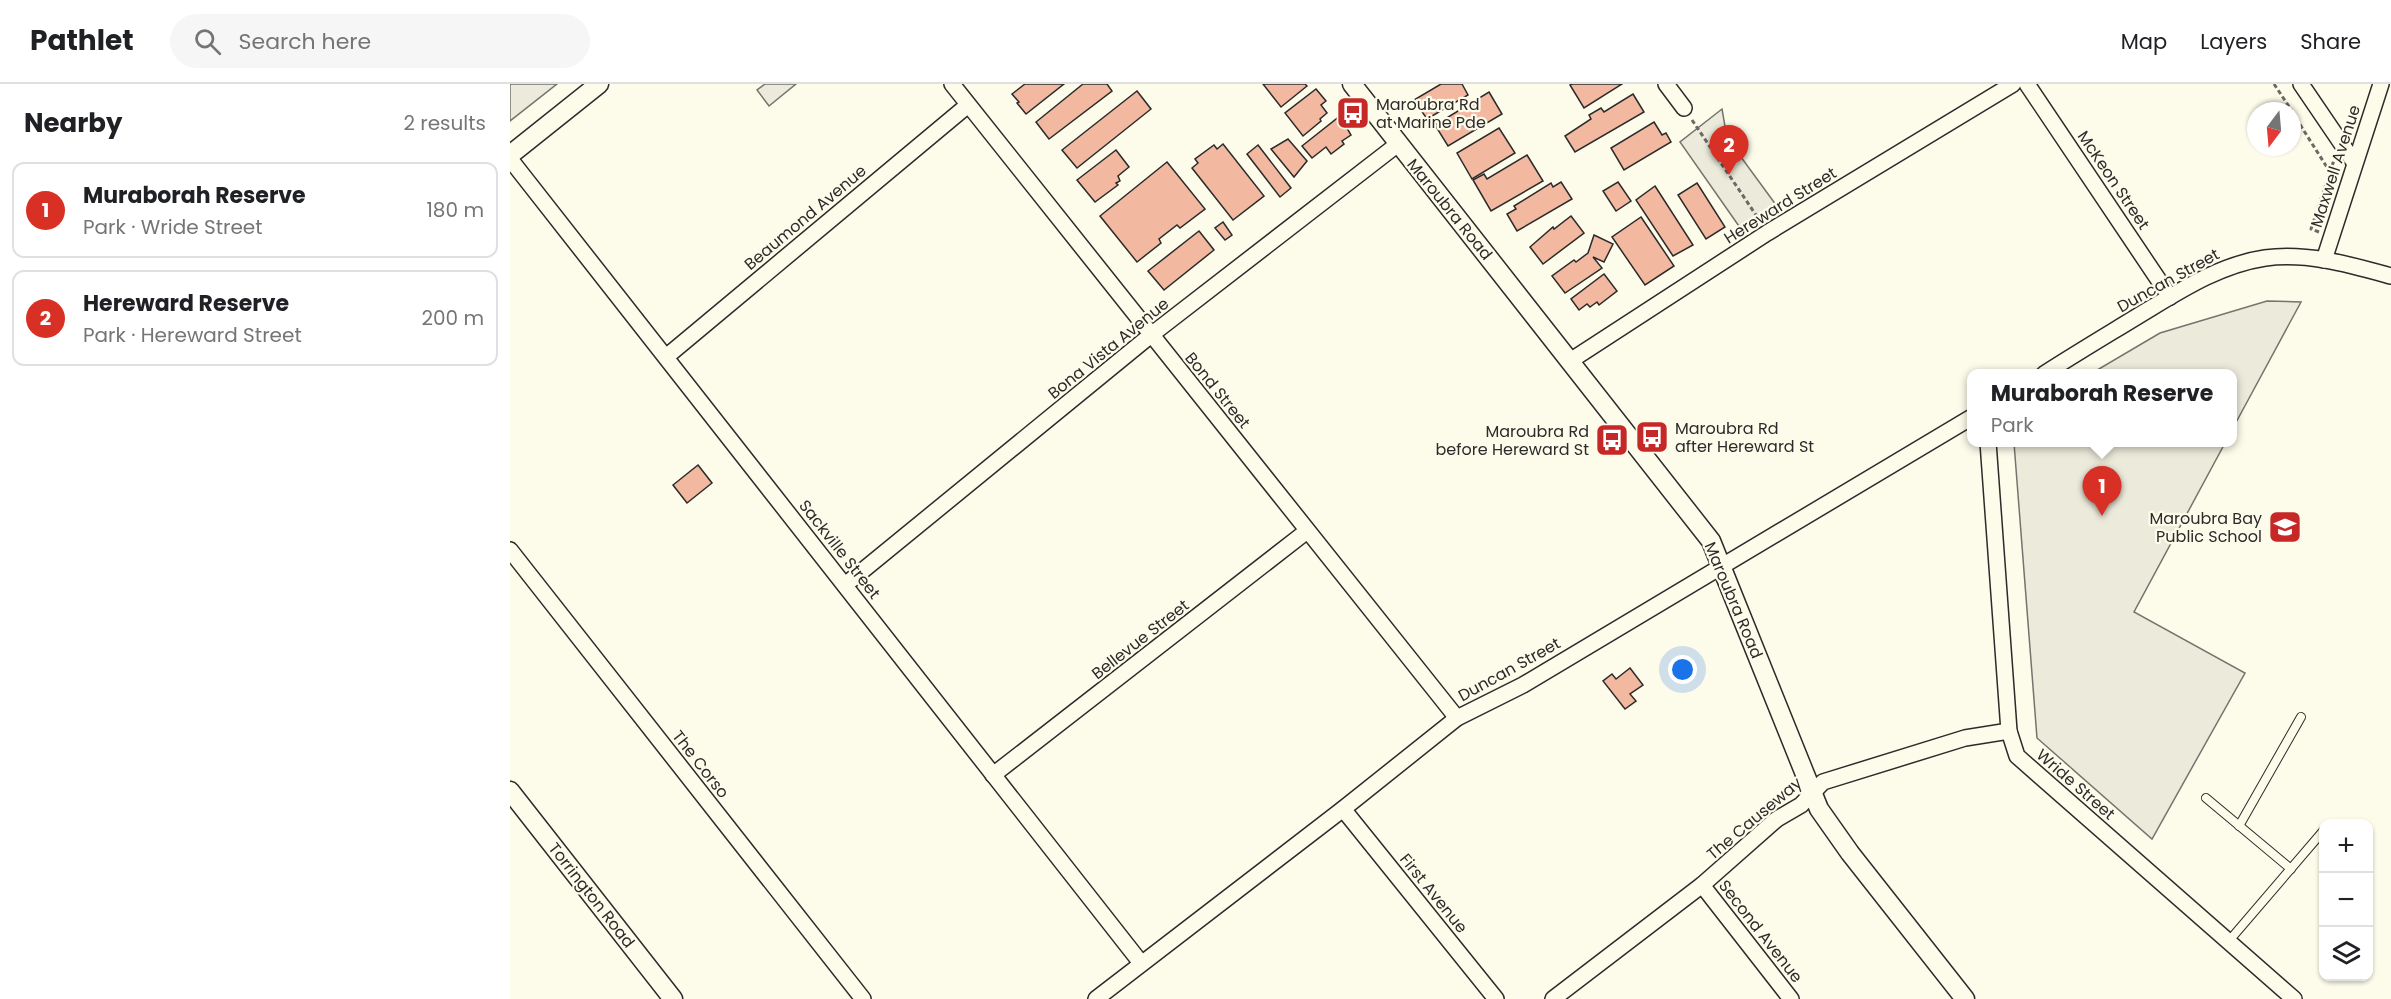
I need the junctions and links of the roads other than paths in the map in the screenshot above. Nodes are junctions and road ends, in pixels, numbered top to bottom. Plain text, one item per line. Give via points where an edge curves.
1 (599, 84) edge
2 (952, 84) edge
3 (1352, 84) edge
4 (1666, 84) edge
5 (2013, 84) edge
6 (2027, 84) edge
7 (2301, 84) edge
8 (2381, 84) edge
9 (968, 105) junction
10 (1684, 108) road end
11 (1398, 144) junction
12 (510, 157) edge
13 (2354, 162) junction
14 (2324, 260) junction
15 (2391, 276) edge
16 (2170, 297) junction
17 (1151, 335) junction
18 (666, 357) junction
19 (1570, 361) junction
20 (2052, 369) edge
21 (1967, 419) edge
22 (1988, 447) edge
23 (1307, 531) junction
24 (510, 550) edge
25 (1723, 567) junction
26 (845, 585) junction
27 (2301, 717) dead end
28 (1457, 718) junction
29 (2009, 731) junction
30 (993, 775) junction
31 (510, 790) edge
32 (1812, 794) junction
33 (2206, 798) dead end
34 (1343, 809) junction
35 (2239, 826) junction
36 (2319, 836) edge
37 (2291, 869) junction
38 (1702, 885) junction
39 (2228, 942) junction
40 (1141, 963) junction
41 (669, 998) edge
42 (863, 999) edge
43 (1096, 999) edge
44 (1496, 999) edge
45 (1553, 999) edge
46 (1791, 999) edge
47 (1965, 999) edge
48 (2294, 999) edge

1 - 12 street
2 - 9 street, Bond Street
3 - 11 street, Maroubra Road
4 - 10 street
5 - 19 street, Hereward Street via 1767,233
6 - 16 street, McKeon Street
7 - 13 street
8 - 13 street, Maxwell Avenue
9 - 17 street, Bond Street
9 - 18 street, Beaumond Avenue
11 - 17 street, Bona Vista Avenue
11 - 19 street, Maroubra Road
12 - 18 street, Sackville Street
13 - 14 street, Maxwell Avenue
14 - 15 street, Duncan Street
14 - 16 street, Duncan Street via 2266,258 2235,265
16 - 20 street, Duncan Street
17 - 23 street, Bond Street
17 - 26 street, Bona Vista Avenue
18 - 26 street, Sackville Street
19 - 25 street, Maroubra Road via 1711,541
21 - 25 street, Duncan Street
22 - 29 street, Wride Street
23 - 28 street, Bond Street
23 - 30 street, Bellevue Street
24 - 42 street, The Corso
25 - 28 street, Duncan Street via 1523,685
25 - 32 street, Maroubra Road
26 - 30 street, Sackville Street
27 - 35 lane
28 - 34 street, Duncan Street
29 - 32 street, The Causeway via 1965,738 1823,782
29 - 39 street, Wride Street via 2018,756
30 - 40 street, Sackville Street
31 - 41 street, Torrington Road
32 - 38 street, The Causeway via 1777,819
32 - 47 street, Maroubra Road via 1845,846
33 - 35 lane
34 - 40 street, Duncan Street
34 - 44 street, First Avenue
35 - 37 lane
36 - 37 lane
37 - 39 lane
38 - 45 street, The Causeway
38 - 46 street, Second Avenue
39 - 48 street, Wride Street
40 - 43 street, Duncan Street

